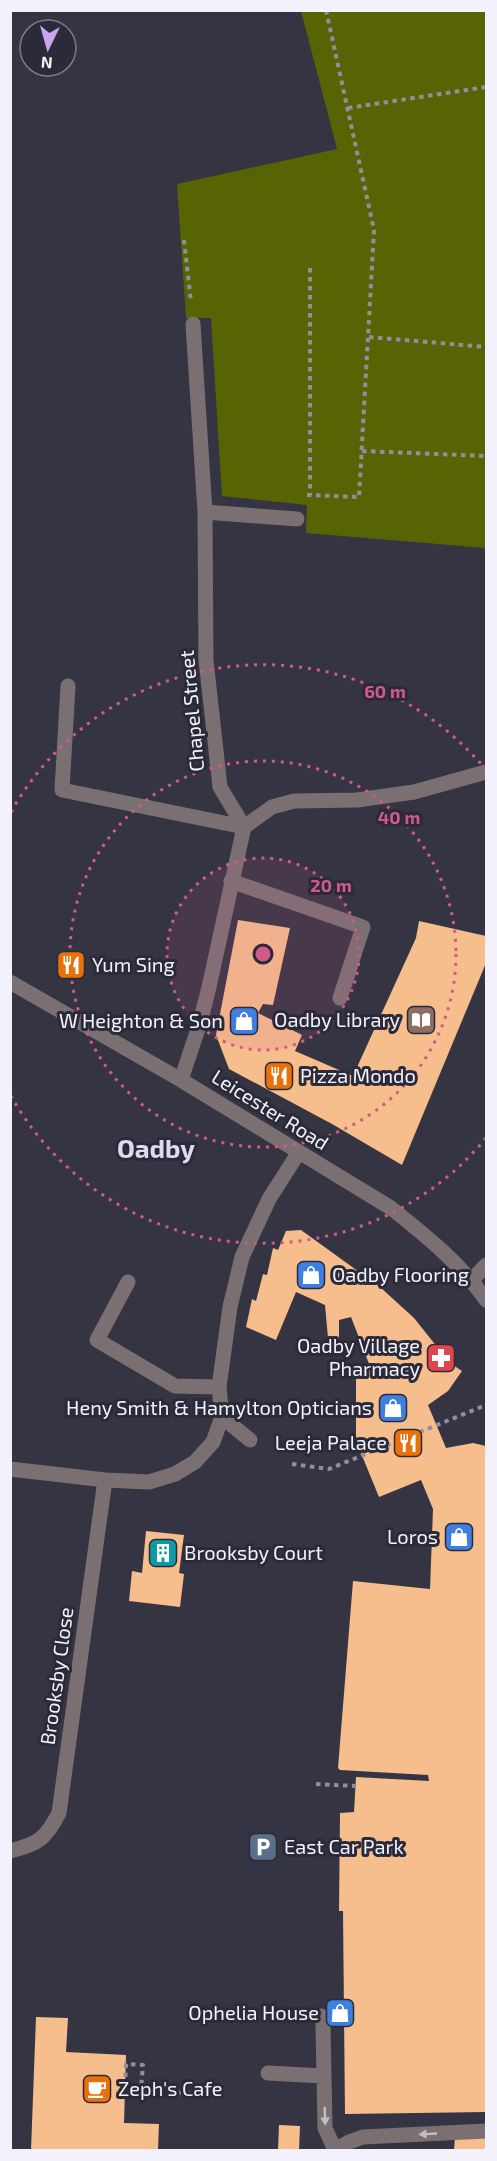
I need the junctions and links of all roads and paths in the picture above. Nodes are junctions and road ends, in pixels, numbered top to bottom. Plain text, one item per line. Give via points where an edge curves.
1 (326, 10) edge
2 (486, 87) edge
3 (348, 108) junction
4 (184, 240) dead end
5 (310, 268) dead end
6 (193, 324) joint
7 (369, 337) junction
8 (486, 347) edge
9 (362, 451) junction
10 (486, 456) edge
11 (300, 495) dead end
12 (310, 496) junction
13 (205, 512) junction
14 (297, 519) dead end
15 (68, 686) dead end
16 (486, 772) edge
17 (244, 827) junction
18 (231, 881) junction
19 (10, 982) edge
20 (340, 998) dead end
21 (181, 1080) junction
22 (298, 1152) junction
23 (486, 1265) edge
24 (471, 1281) junction
25 (128, 1282) dead end
26 (486, 1300) edge
27 (219, 1387) junction
28 (486, 1405) edge
29 (222, 1417) junction
30 (250, 1440) dead end
31 (292, 1464) dead end
32 (10, 1469) edge
33 (105, 1480) junction
34 (316, 1784) dead end
35 (355, 1786) dead end
36 (10, 1851) edge
37 (321, 2016) dead end
38 (268, 2073) dead end
39 (323, 2076) junction
40 (141, 2089) junction
41 (196, 2094) dead end
42 (486, 2131) edge
43 (335, 2151) edge

1 - 3 path
2 - 3 path
3 - 7 path via 374,230
4 - 6 path
5 - 12 path
6 - 13 street, Chapel Street
7 - 8 path
7 - 9 path
9 - 10 path
9 - 12 path via 360,497
11 - 12 path
13 - 14 street
13 - 17 street, Chapel Street via 206,660 220,787
15 - 17 street via 62,790
16 - 17 street via 414,792 357,800 294,801 272,807
17 - 18 street
18 - 20 street via 363,927
18 - 21 street via 200,1023
19 - 21 street, Leicester Road
21 - 22 street, Leicester Road
22 - 24 street, Leicester Road via 391,1208 423,1233
22 - 27 street via 269,1199 242,1257 230,1307
23 - 24 street
24 - 26 street, Leicester Road
25 - 27 street via 97,1340 175,1386
27 - 29 street
28 - 31 path via 329,1468
29 - 30 street
29 - 33 street via 213,1442 195,1462 175,1474 149,1482
32 - 33 street
33 - 36 street, Brooksby Close via 59,1813 49,1832 31,1846
34 - 35 path
37 - 39 street
38 - 39 street
39 -> 43 street via 325,2128
40 - 40 path via 143,2065 126,2064 125,2088
40 - 41 path
42 -> 43 street via 363,2137

